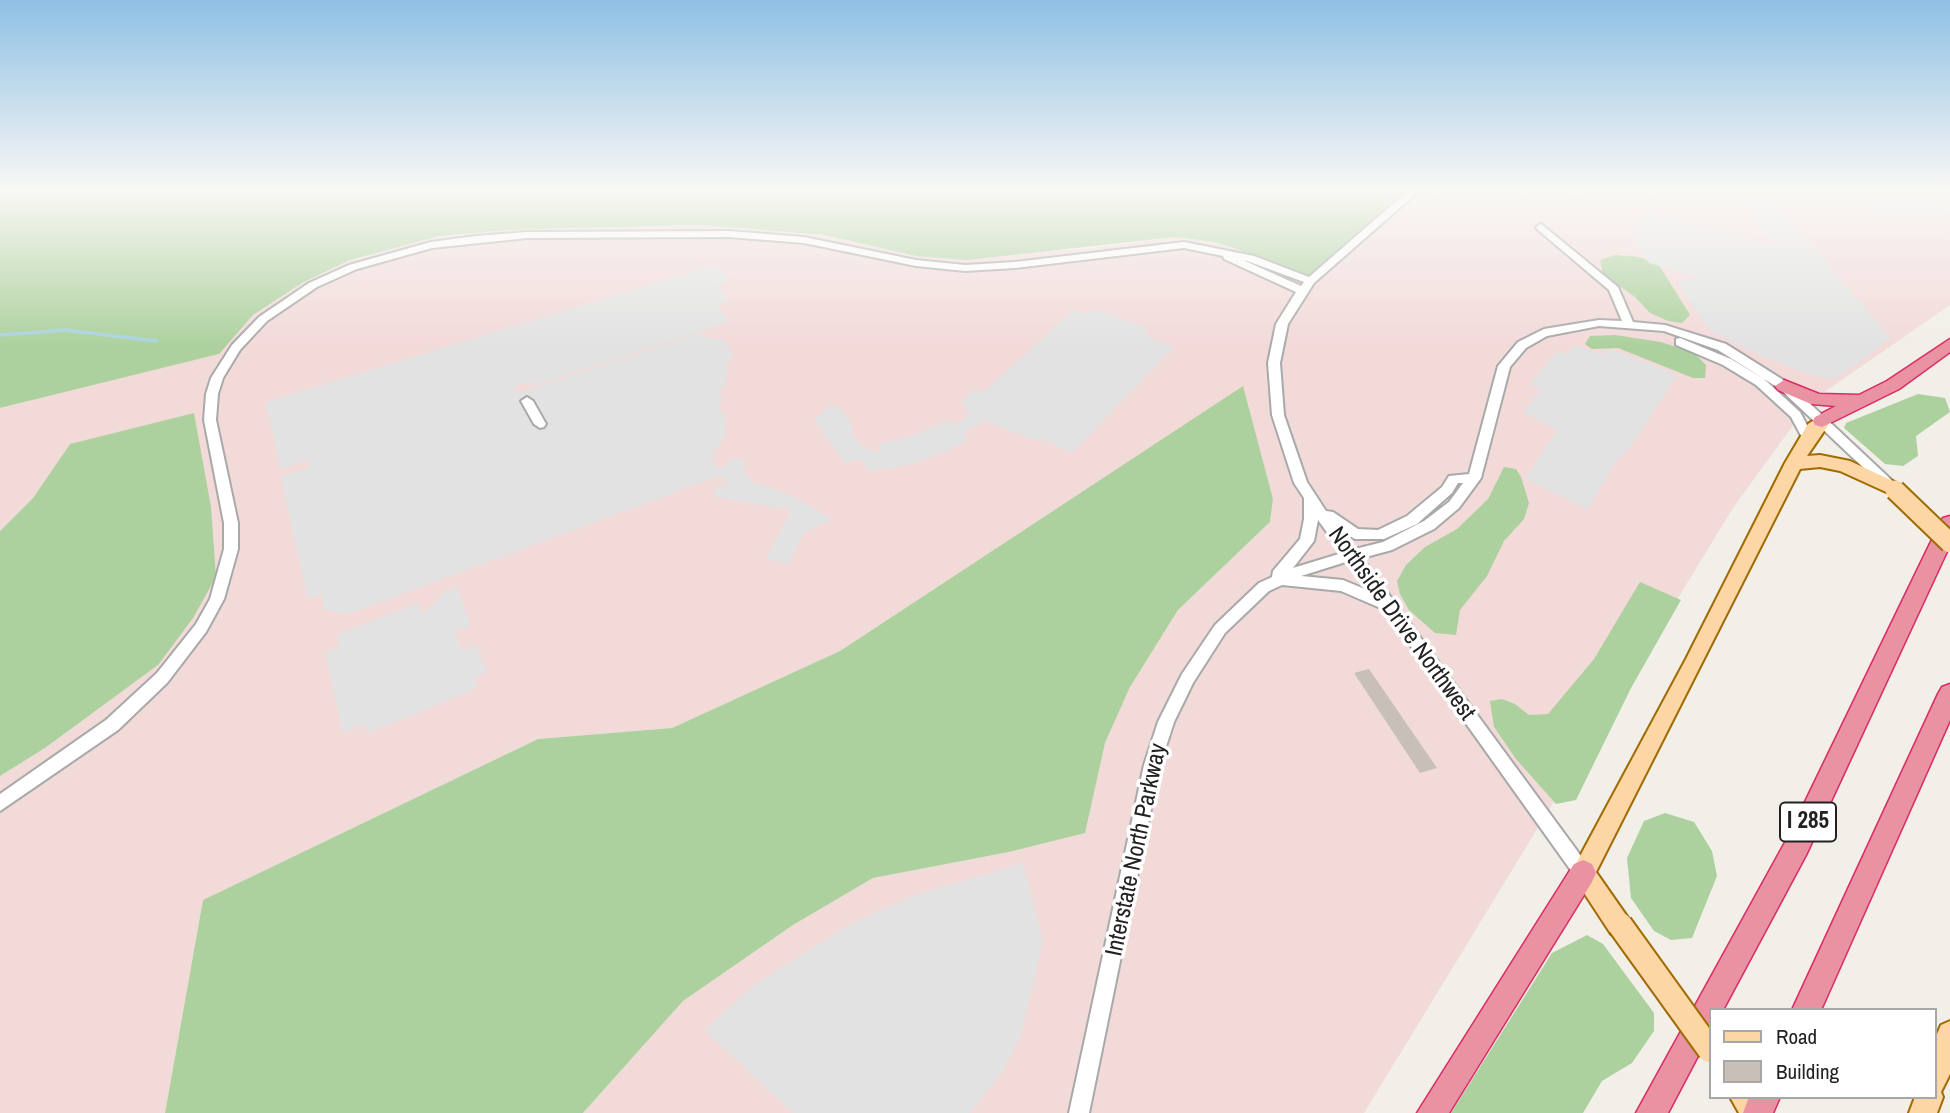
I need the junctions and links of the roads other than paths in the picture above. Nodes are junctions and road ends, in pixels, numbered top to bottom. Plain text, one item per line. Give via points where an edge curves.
1 (464, 242) edge
2 (809, 242) edge
3 (1356, 242) edge
4 (1559, 242) edge
5 (1306, 286) junction
6 (1629, 325) junction
7 (1950, 344) edge
8 (1784, 386) junction
9 (1874, 396) junction
10 (527, 401) dead end
11 (1822, 421) junction
12 (540, 424) dead end
13 (1808, 439) junction
14 (1794, 463) junction
15 (1474, 478) junction
16 (1895, 491) junction
17 (1310, 497) junction
18 (1950, 523) edge
19 (1950, 543) edge
20 (1353, 555) junction
21 (1273, 581) junction
22 (1392, 608) junction
23 (1950, 694) edge
24 (0, 803) edge
25 (1583, 873) junction
26 (1708, 1008) edge
27 (1807, 1008) edge
28 (1708, 1009) edge
29 (1950, 1034) edge
30 (1708, 1047) edge
31 (1936, 1075) edge
32 (1746, 1099) edge
33 (1079, 1113) edge
34 (1432, 1113) edge
35 (1651, 1113) edge
36 (1757, 1113) edge

1 - 24 street via 391,254 334,275 296,295 236,348 212,394 210,420 231,523 231,549 226,575 201,628 162,678 112,725
2 - 5 street via 965,268 1165,245 1218,251 1242,265
3 - 5 street, Northside Drive Northwest
4 - 6 street via 1614,289
5 - 17 street, Northside Drive Northwest via 1282,324 1274,363 1290,457
6 - 8 street via 1665,328 1722,347
6 - 13 street via 1739,369 1788,407
6 - 15 street via 1569,326 1525,342 1504,366
7 - 9 highway
8 - 9 highway via 1825,401
8 - 11 street
9 - 11 highway
10 - 12 street
11 - 13 main road
11 - 16 street
13 - 14 main road
14 - 16 main road via 1844,465
14 - 25 main road
15 - 17 street via 1454,479 1412,520 1379,535 1355,534
15 - 20 street, Interstate North Parkway via 1454,505 1429,525
16 - 19 main road, bridge
17 - 20 street, Northside Drive Northwest
17 - 21 street via 1307,541
18 - 26 highway, I 285 via 1797,846
20 - 21 street, Interstate North Parkway
20 - 22 street, Northside Drive Northwest
21 - 22 street via 1343,586
21 - 33 street, Interstate North Parkway via 1235,613 1207,647 1166,722 1152,765
22 - 25 street, Northside Drive Northwest
23 - 27 highway
25 - 30 main road, Northside Drive Northwest, bridge
25 - 34 highway
28 - 35 highway, I 285
29 - 31 main road
32 - 36 main road

